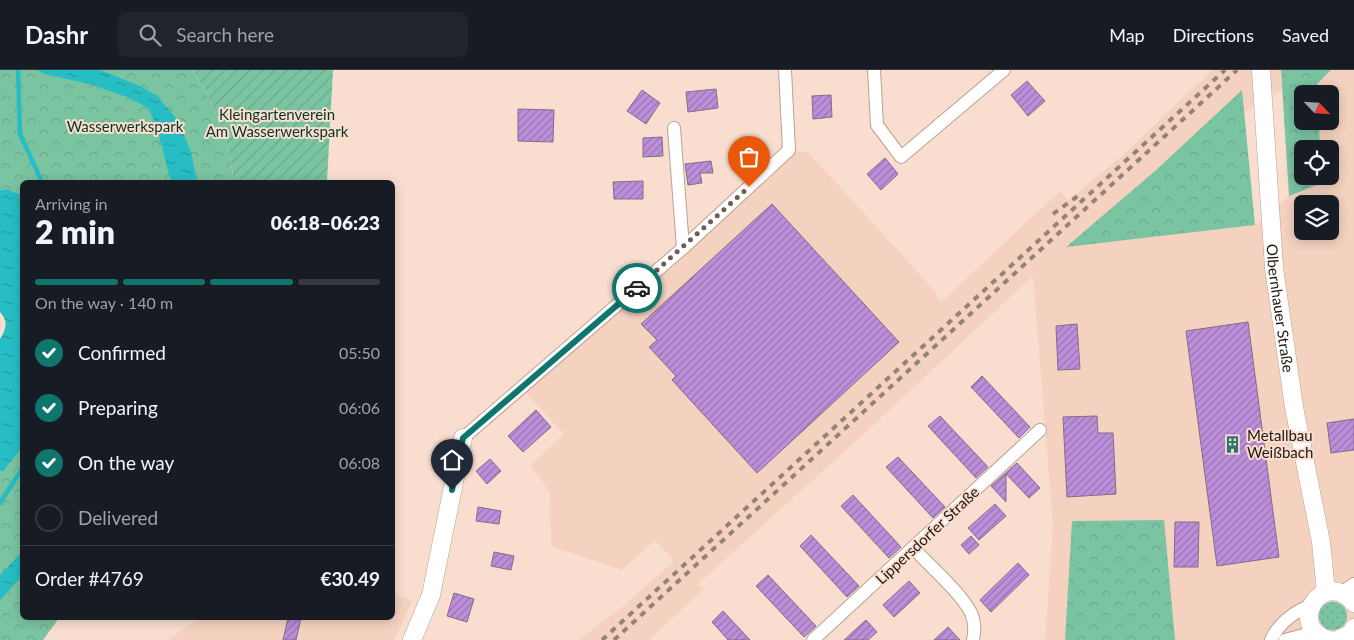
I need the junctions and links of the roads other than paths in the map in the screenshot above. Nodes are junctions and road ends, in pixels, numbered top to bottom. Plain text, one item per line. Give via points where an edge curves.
1 (785, 70) edge
2 (874, 70) edge
3 (1004, 70) edge
4 (1261, 70) edge
5 (674, 128) dead end
6 (684, 248) junction
7 (1040, 430) dead end
8 (463, 438) joint
9 (913, 548) junction
10 (1343, 593) edge
11 (1311, 605) junction
12 (1322, 636) edge
13 (412, 640) edge
14 (813, 640) edge
15 (973, 640) edge
16 (1271, 640) edge
17 (1285, 640) edge

1 - 6 street via 789,150
2 - 3 street via 877,125 901,157
4 - 10 street, Olbernhauer Straße via 1274,268 1294,407 1321,542
5 - 6 street
6 - 8 street
7 - 9 street, Lippersdorfer Straße
8 - 13 street via 431,595
9 - 14 street, Lippersdorfer Straße
9 - 15 street via 971,613 975,628
10 - 11 street via 1315,599
11 - 12 street via 1308,619
11 - 16 street via 1296,612 1275,631
12 - 17 street

